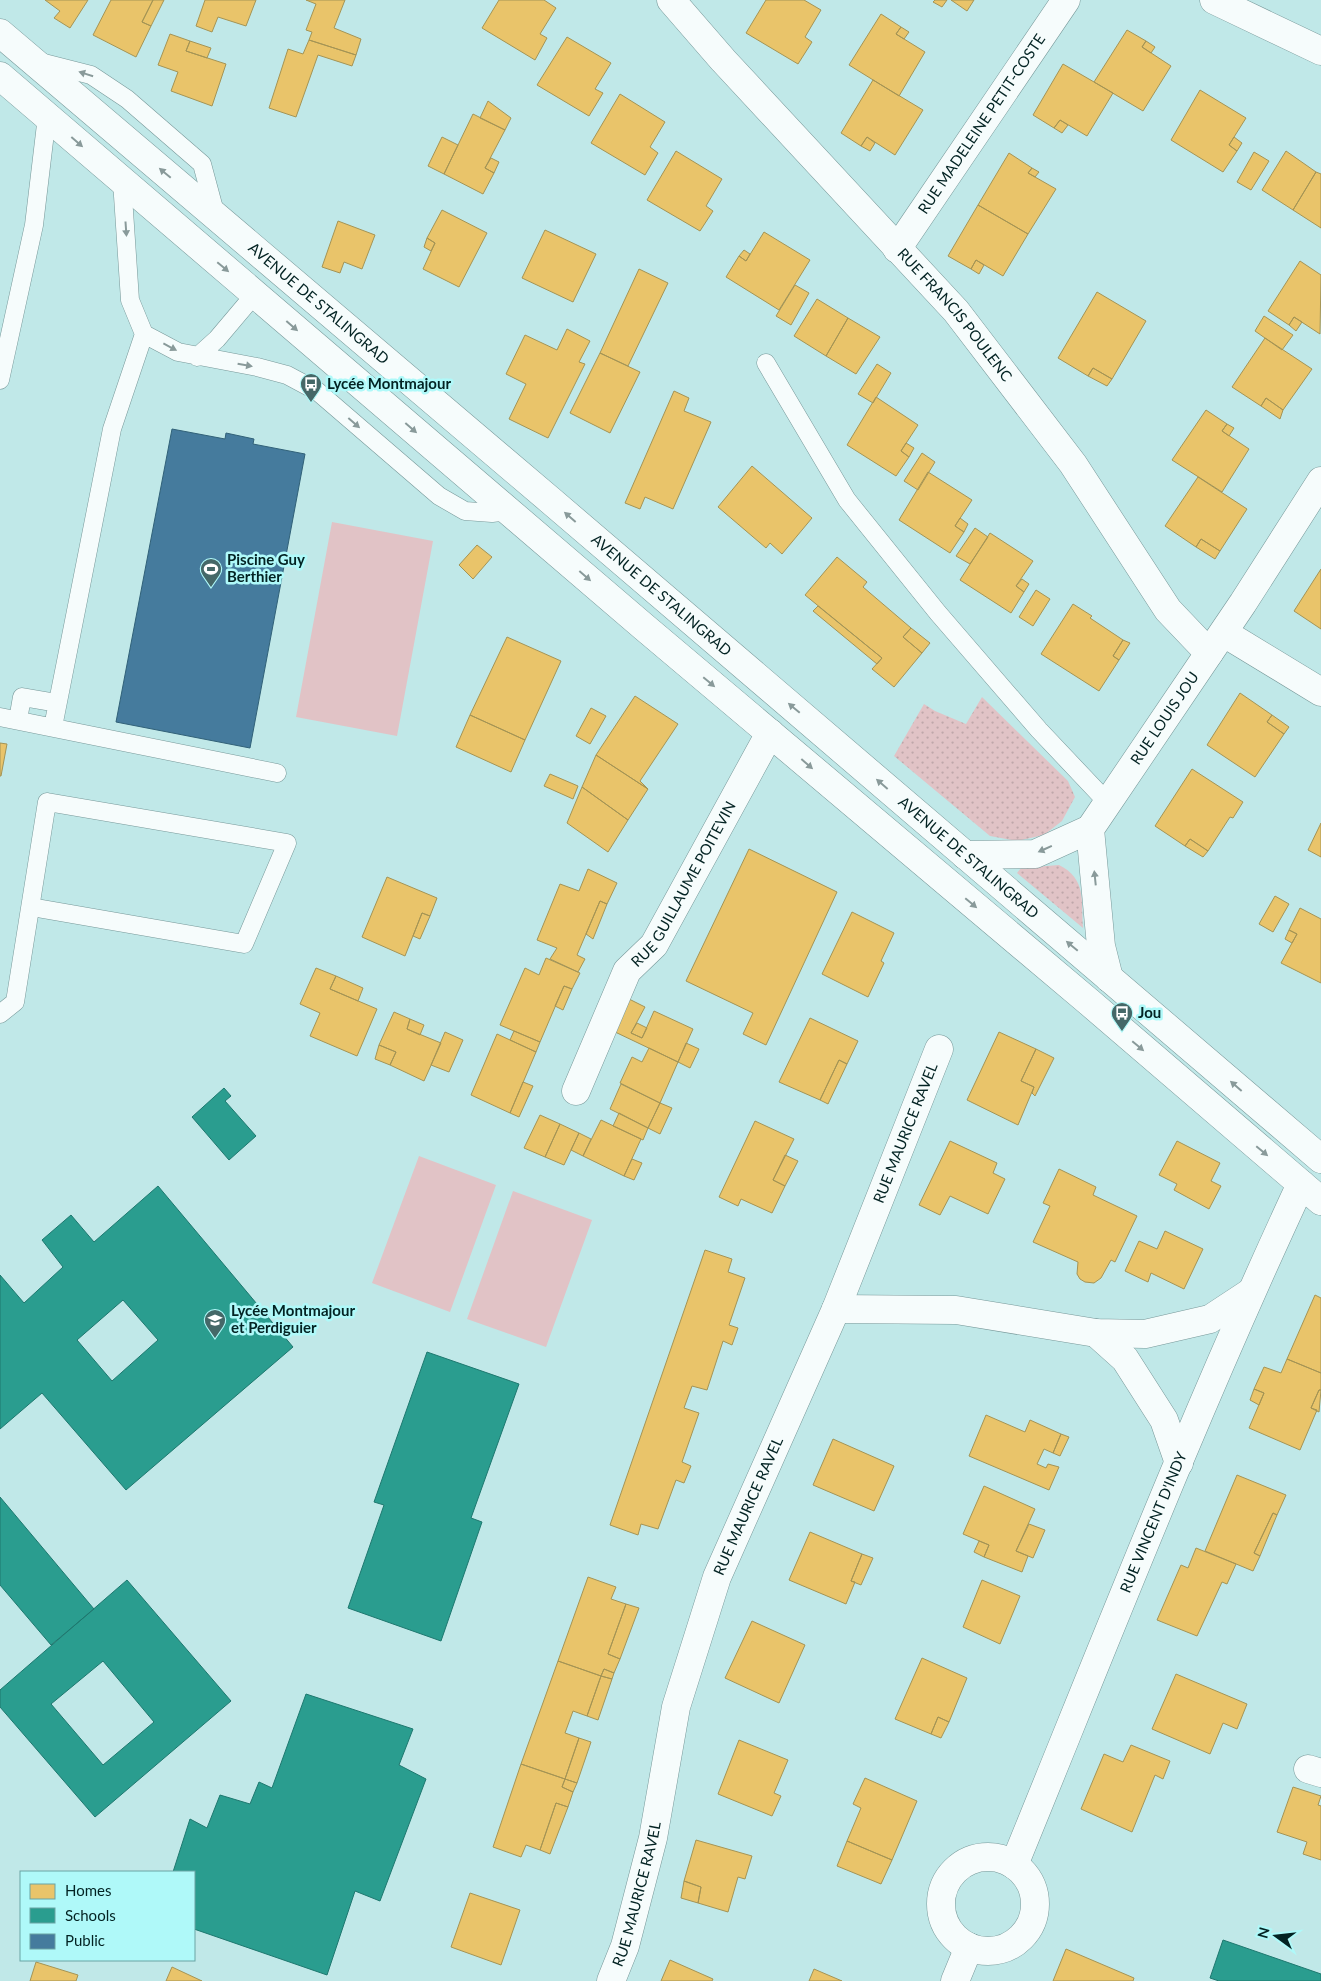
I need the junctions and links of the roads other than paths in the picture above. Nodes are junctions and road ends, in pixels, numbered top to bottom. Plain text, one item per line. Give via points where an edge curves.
1 (671, 0) edge
2 (1066, 0) edge
3 (1214, 0) edge
4 (0, 33) edge
5 (1321, 51) edge
6 (0, 76) edge
7 (47, 116) junction
8 (122, 181) junction
9 (209, 211) junction
10 (897, 249) junction
11 (255, 294) junction
12 (144, 334) junction
13 (196, 357) junction
14 (334, 362) junction
15 (766, 363) dead end
16 (0, 380) edge
17 (437, 404) junction
18 (1321, 481) edge
19 (503, 506) junction
20 (1217, 643) junction
21 (767, 685) junction
22 (1321, 692) edge
23 (57, 703) junction
24 (0, 717) edge
25 (18, 720) junction
26 (53, 727) junction
27 (820, 731) junction
28 (770, 733) junction
29 (277, 773) dead end
30 (1108, 803) junction
31 (1090, 829) junction
32 (965, 855) junction
33 (944, 881) junction
34 (31, 907) junction
35 (1109, 978) junction
36 (1089, 1002) junction
37 (0, 1014) edge
38 (938, 1048) dead end
39 (576, 1090) dead end
40 (1300, 1141) junction
41 (1321, 1159) edge
42 (1314, 1189) edge
43 (1251, 1292) junction
44 (836, 1309) junction
45 (1096, 1333) junction
46 (1179, 1463) junction
47 (1014, 1864) junction
48 (969, 1947) junction
49 (611, 1981) edge
50 (955, 1981) edge

1 - 10 street, RUE FRANCIS POULENC
2 - 10 street, RUE MADELEINE PETIT-COSTE
3 - 5 street
9 -> 4 street, AVENUE DE STALINGRAD
6 - 7 street
7 -> 8 street
7 - 16 lane via 34,225
8 -> 11 street
8 -> 12 lane via 130,300
9 - 11 street via 211,233 254,270
9 - 17 street, AVENUE DE STALINGRAD
10 - 20 street, RUE FRANCIS POULENC via 956,311 1073,464 1168,610
11 - 13 lane via 217,339
11 -> 14 street
12 -> 13 lane via 178,352
12 - 23 lane via 112,429
13 -> 19 lane via 286,375 317,391 439,496 465,511 492,513
14 - 17 street via 363,362 418,408
14 -> 19 street
15 - 30 lane via 846,500 1039,730
17 - 19 street via 438,424 494,474
21 -> 17 street, AVENUE DE STALINGRAD
18 - 20 street, RUE LOUIS JOU
19 -> 28 street
20 - 22 street, RUE FRANCIS POULENC
20 - 30 street, RUE LOUIS JOU
27 -> 21 street, AVENUE DE STALINGRAD
21 - 28 street
23 - 25 lane via 22,697
23 - 26 lane
24 - 25 lane
25 - 26 lane
26 - 29 lane
27 - 28 street
32 -> 27 street, AVENUE DE STALINGRAD
28 -> 33 street
28 - 39 street, RUE GUILLAUME POITEVIN via 654,945 626,971
30 - 31 street, RUE LOUIS JOU
31 -> 32 street via 1035,854
35 -> 31 street via 1101,946
32 - 33 street
35 -> 32 street, AVENUE DE STALINGRAD
33 -> 36 street
34 - 34 lane via 47,802 287,843 244,944
34 - 37 lane via 16,1002
35 - 36 street
40 -> 35 street, AVENUE DE STALINGRAD
36 -> 42 street
38 - 44 street, RUE MAURICE RAVEL
40 - 41 street, AVENUE DE STALINGRAD
40 - 42 street
42 - 43 street, RUE VINCENT D'INDY
43 - 45 street via 1210,1319 1145,1334
43 - 46 street, RUE VINCENT D'INDY
44 - 45 street via 956,1310
44 - 49 street, RUE MAURICE RAVEL via 716,1576 676,1707 653,1838 625,1946
45 - 46 street via 1125,1359 1164,1420
46 - 47 street, RUE VINCENT D'INDY
47 - 48 street via 1033,1889 1035,1904 1029,1926 1014,1943 1000,1950 984,1951
47 - 48 street via 984,1856 970,1860 946,1881 941,1912 956,1939
48 - 50 street

